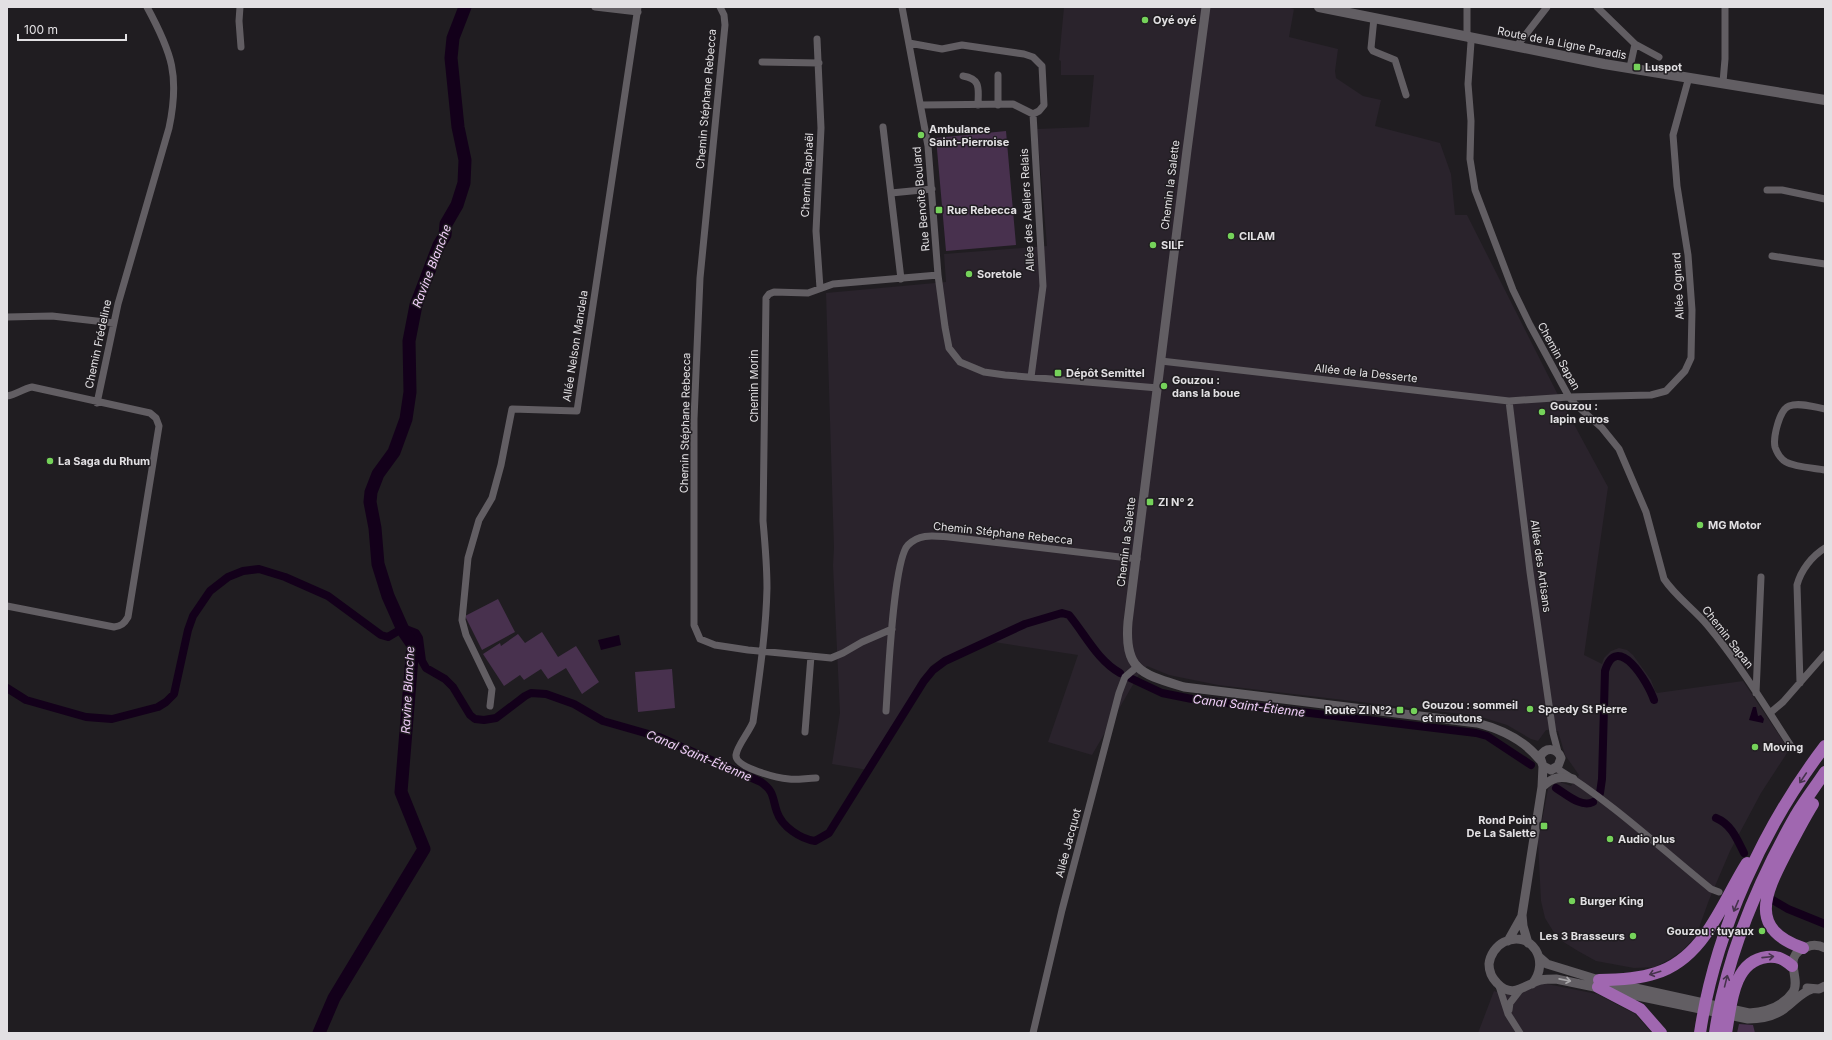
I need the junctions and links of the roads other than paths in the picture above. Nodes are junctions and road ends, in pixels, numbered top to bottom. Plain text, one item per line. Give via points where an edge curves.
1 (147, 7) edge
2 (240, 7) edge
3 (595, 7) edge
4 (720, 7) edge
5 (902, 7) edge
6 (1202, 7) edge
7 (1206, 7) edge
8 (1319, 7) edge
9 (1467, 7) edge
10 (1547, 7) edge
11 (1598, 7) edge
12 (1725, 7) edge
13 (638, 9) edge
14 (1204, 18) junction
15 (1374, 18) junction
16 (1469, 37) junction
17 (817, 39) dead end
18 (909, 43) junction
19 (1635, 44) junction
20 (1516, 46) junction
21 (240, 47) dead end
22 (1659, 57) dead end
23 (762, 62) dead end
24 (819, 63) junction
25 (1630, 67) junction
26 (998, 75) dead end
27 (963, 76) dead end
28 (1689, 77) junction
29 (1723, 82) junction
30 (1406, 96) dead end
31 (1825, 100) edge
32 (921, 105) junction
33 (978, 105) junction
34 (998, 105) junction
35 (1033, 114) junction
36 (883, 127) dead end
37 (932, 189) junction
38 (1767, 190) dead end
39 (891, 193) junction
40 (1825, 198) edge
41 (1772, 256) dead end
42 (1825, 264) edge
43 (938, 275) junction
44 (901, 279) junction
45 (820, 288) junction
46 (7, 317) edge
47 (114, 323) junction
48 (1161, 361) junction
49 (1031, 377) junction
50 (1158, 388) junction
51 (7, 396) edge
52 (1569, 397) junction
53 (1509, 401) junction
54 (97, 403) junction
55 (1825, 409) edge
56 (1825, 470) edge
57 (1825, 548) edge
58 (1137, 559) junction
59 (1761, 577) dead end
60 (7, 606) edge
61 (892, 630) junction
62 (763, 651) junction
63 (1825, 654) edge
64 (810, 656) junction
65 (1138, 666) junction
66 (1800, 683) junction
67 (1756, 693) junction
68 (490, 706) dead end
69 (886, 711) dead end
70 (1770, 713) junction
71 (805, 732) dead end
72 (1553, 733) junction
73 (1791, 746) dead end
74 (1825, 746) edge
75 (1528, 747) junction
76 (1547, 750) junction
77 (1551, 763) junction
78 (1825, 772) edge
79 (816, 778) dead end
80 (1573, 779) junction
81 (1825, 784) edge
82 (1542, 787) junction
83 (1784, 806) junction
84 (1718, 892) dead end
85 (1522, 915) junction
86 (1508, 940) junction
87 (1528, 943) junction
88 (1804, 948) junction
89 (1825, 948) edge
90 (1539, 957) junction
91 (1793, 972) junction
92 (1532, 984) junction
93 (1599, 984) junction
94 (1499, 986) junction
95 (1825, 986) edge
96 (1812, 989) junction
97 (1520, 990) junction
98 (1783, 1006) junction
99 (1508, 1012) junction
100 (1033, 1033) edge
101 (1520, 1033) edge
102 (1661, 1033) edge
103 (1700, 1033) edge
104 (1715, 1033) edge
105 (1726, 1033) edge

1 - 47 street, Chemin Frédeline via 159,30 173,68 174,108
2 - 21 street
3 - 13 street
4 - 62 street, Chemin Stéphane Rebecca via 725,24 700,278 694,418 694,625 699,638 707,643
5 - 18 street, Rue Benoite Boulard
6 - 14 street, Chemin la Salette
7 - 14 street, Chemin la Salette
8 - 15 main road, Route de la Ligne Paradis
9 - 16 street, Chemin Sapan
10 - 20 street
11 - 19 street
12 - 29 street
13 - 68 street, Allée Nelson Mandela via 577,411 512,409 492,498 480,520 468,558 462,620 466,635 492,689
14 - 48 street, Chemin la Salette
15 - 16 main road, Route de la Ligne Paradis
15 - 30 street via 1370,48 1395,60
16 - 20 main road, Route de la Ligne Paradis
16 - 52 street, Chemin Sapan via 1470,159 1475,190 1513,290
17 - 24 street, Chemin Raphaël
18 - 32 street, Rue Benoite Boulard
18 - 35 street via 942,49 962,45 1033,57 1042,66 1044,105
19 - 22 street
19 - 25 street
20 - 25 main road, Route de la Ligne Paradis
23 - 24 street
24 - 45 street, Chemin Raphaël via 820,128 816,231
25 - 28 main road, Route de la Ligne Paradis
26 - 34 street
27 - 33 street via 971,77 976,82
28 - 29 main road, Route de la Ligne Paradis
28 - 52 street, Allée Ognard via 1673,135 1676,179 1688,254 1691,358 1676,381 1659,394
29 - 31 main road, Route de la Ligne Paradis
32 - 33 street
32 - 37 street, Rue Benoite Boulard
33 - 34 street
34 - 35 street via 1013,104
35 - 49 street, Allée des Ateliers Relais via 1043,286
36 - 39 street
37 - 39 street
37 - 43 street, Rue Benoite Boulard
38 - 40 street via 1782,190
39 - 44 street
41 - 42 street
43 - 44 street, Chemin Morin
43 - 49 street, Rue Benoite Boulard via 949,348 960,362 984,372
44 - 45 street, Chemin Morin via 833,284
45 - 62 street, Chemin Morin via 808,293 774,292 766,298 762,521 767,588
46 - 47 street via 52,316
47 - 54 street, Chemin Frédeline
48 - 50 street, Chemin la Salette
48 - 53 street, Allée de la Desserte
49 - 50 street
50 - 58 street, Chemin la Salette
51 - 54 street via 32,387
52 - 53 street, Allée de la Desserte
52 - 67 street, Chemin Sapan via 1602,428 1619,449 1646,512 1664,579 1707,625
53 - 72 street, Allée des Artisans
54 - 60 street, Chemin Frédeline via 150,413 160,426 128,617 120,626 114,627
55 - 56 street via 1798,404 1783,410 1775,446 1780,457 1786,462
57 - 66 street via 1805,566 1799,577
58 - 61 street, Chemin Stéphane Rebecca via 927,535 913,541 904,551 900,564
58 - 65 street, Chemin la Salette via 1127,638 1128,652
59 - 67 street
61 - 64 street, Chemin Stéphane Rebecca via 862,642 834,658
61 - 69 street, Chemin Stéphane Rebecca
62 - 64 street, Chemin Stéphane Rebecca
62 - 79 street via 753,722 738,748 737,761 775,777
63 - 66 street
64 - 71 street
65 - 75 street, Chemin la Salette via 1150,676 1184,687 1477,723 1504,732
65 - 100 street, Allée Jacquot via 1125,677 1119,693 1062,910
66 - 70 street
67 - 70 street, Chemin Sapan
70 - 73 street, Chemin Sapan
72 - 76 street, Allée des Artisans
72 - 77 street, Allée des Artisans
74 -> 83 highway
75 - 76 street, Chemin la Salette
75 - 77 street, Chemin la Salette
76 - 77 street, Chemin la Salette via 1553,750
76 - 77 street via 1541,754
77 - 80 street
77 - 82 street
104 -> 78 highway via 1730,967 1748,915 1768,869 1797,814
80 - 82 street via 1554,778
80 - 84 street
81 - 88 highway via 1771,883 1765,904 1768,920 1778,934
82 - 85 street
83 -> 93 highway via 1743,869 1720,912 1702,940 1689,954 1674,966 1657,973
83 -> 103 highway via 1754,863 1734,909 1715,964
85 - 86 street
85 - 87 street
86 - 87 street
86 - 94 street via 1494,950 1490,961 1490,973
87 - 90 street
88 - 89 street via 1816,945
88 - 91 street via 1798,953
90 - 92 street via 1540,972
90 - 93 street via 1547,964
91 - 96 street via 1805,987
91 - 98 street via 1795,985
105 -> 91 highway via 1736,983 1747,967 1756,960 1775,956 1784,959
92 -> 93 street via 1540,980 1556,979
92 - 97 street
93 - 98 street via 1748,1019 1768,1018
93 - 102 highway via 1640,1009
94 - 97 street
94 - 99 street
95 - 96 street
96 - 98 street via 1802,992
97 - 99 street via 1510,1002
99 - 101 street

